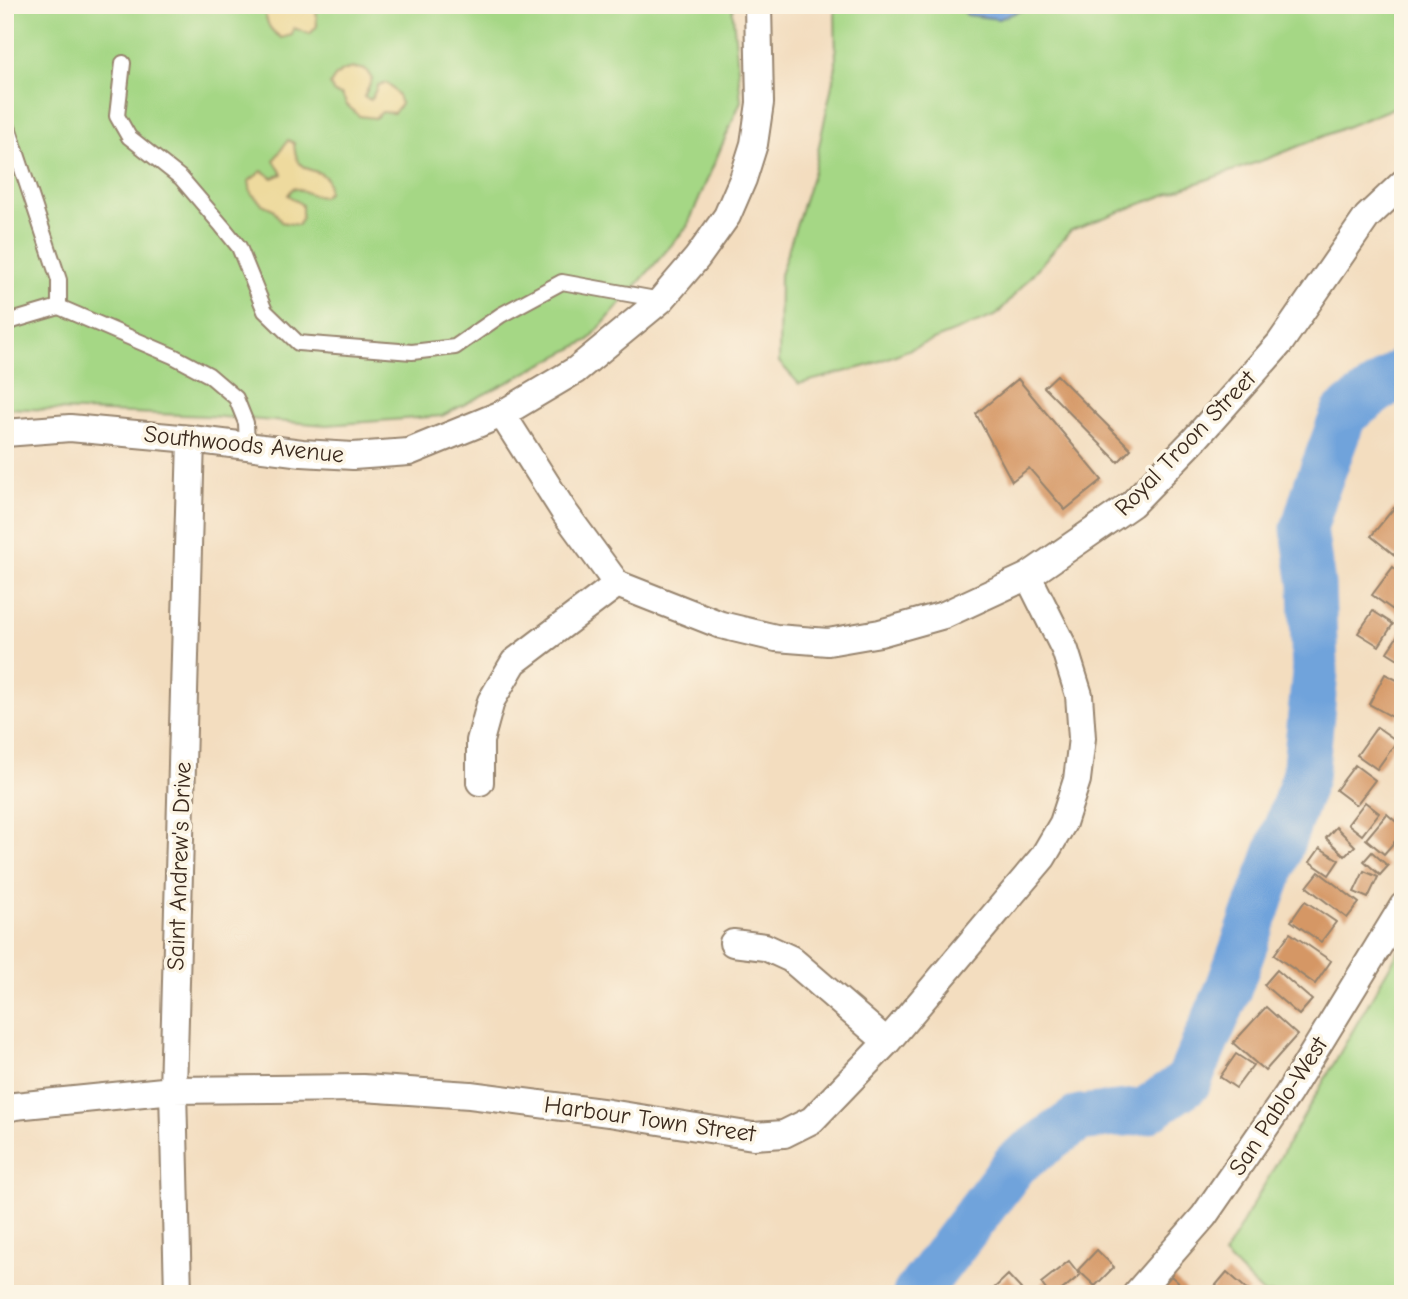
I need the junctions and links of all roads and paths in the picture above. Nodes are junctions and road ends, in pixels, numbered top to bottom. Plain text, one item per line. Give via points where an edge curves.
1 (758, 5) edge
2 (123, 63) dead end
3 (5, 118) edge
4 (1403, 183) edge
5 (661, 300) junction
6 (59, 307) junction
7 (5, 323) edge
8 (502, 414) junction
9 (5, 433) edge
10 (191, 439) junction
11 (247, 446) junction
12 (1028, 576) junction
13 (617, 584) junction
14 (480, 782) dead end
15 (1403, 906) edge
16 (733, 943) dead end
17 (887, 1042) junction
18 (173, 1090) junction
19 (5, 1109) edge
20 (178, 1294) edge
21 (1136, 1294) edge

1 - 5 street, Southwoods Avenue via 760,103 747,168 727,216
2 - 5 lane via 117,116 129,137 181,178 222,226 239,247 265,311 298,343 412,352 455,347 500,315 562,282
3 - 6 lane via 59,280
4 - 12 street, Royal Troon Street via 1367,217 1280,343 1194,440 1132,504
5 - 8 street, Southwoods Avenue via 576,370
6 - 7 lane
6 - 11 lane via 209,375 236,398 246,423
8 - 11 street, Southwoods Avenue via 410,452 353,456
8 - 13 street
9 - 10 street, Southwoods Avenue via 70,428
10 - 11 street, Southwoods Avenue
10 - 18 street, Saint Andrew's Drive
12 - 13 street, Royal Troon Street via 944,615 828,642 776,638 721,625
12 - 17 street, Harbour Town Street via 1065,650 1079,695 1082,738 1077,780 1063,823 1043,857
13 - 14 street via 514,662 491,701 480,741
15 - 21 street, San Pablo-West via 1281,1105 1204,1216
16 - 17 street via 765,947 791,959
17 - 18 street, Harbour Town Street via 812,1120 784,1134 753,1136 470,1095 363,1088
18 - 19 street, Harbour Town Street
18 - 20 street, Saint Andrew's Drive

